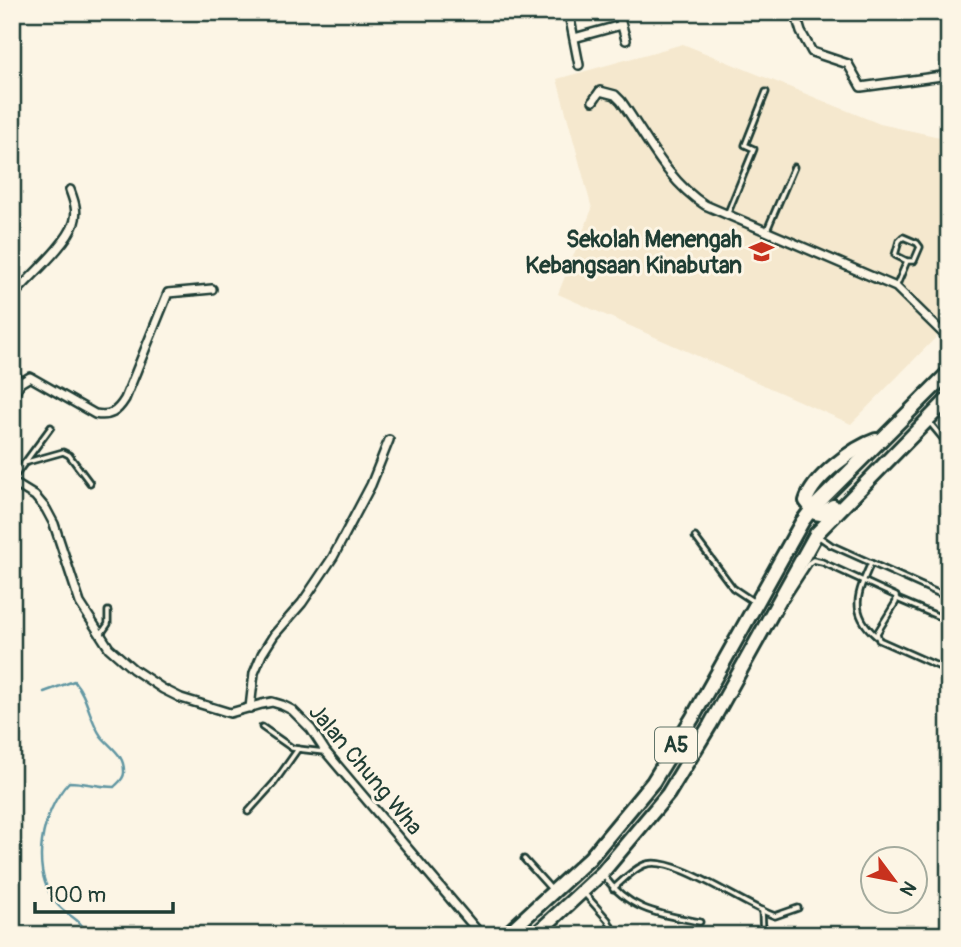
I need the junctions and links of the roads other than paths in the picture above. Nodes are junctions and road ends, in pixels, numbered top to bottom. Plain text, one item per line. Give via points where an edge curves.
1 (618, 12) edge
2 (795, 12) edge
3 (569, 14) dead end
4 (621, 25) junction
5 (574, 38) junction
6 (626, 40) dead end
7 (579, 65) dead end
8 (949, 75) edge
9 (766, 92) dead end
10 (593, 101) dead end
11 (794, 167) dead end
12 (70, 190) dead end
13 (727, 215) junction
14 (767, 230) junction
15 (907, 261) junction
16 (896, 287) junction
17 (212, 289) dead end
18 (12, 297) edge
19 (949, 339) edge
20 (12, 368) edge
21 (949, 372) edge
22 (20, 383) junction
23 (12, 398) edge
24 (949, 398) edge
25 (927, 420) junction
26 (51, 427) dead end
27 (389, 440) dead end
28 (949, 446) edge
29 (895, 451) junction
30 (24, 463) junction
31 (12, 481) edge
32 (90, 483) dead end
33 (811, 510) junction
34 (802, 522) junction
35 (816, 534) junction
36 (695, 537) dead end
37 (871, 563) junction
38 (863, 580) junction
39 (949, 598) edge
40 (897, 599) junction
41 (756, 603) junction
42 (777, 603) junction
43 (108, 611) dead end
44 (949, 621) edge
45 (100, 636) junction
46 (877, 637) junction
47 (949, 671) edge
48 (250, 708) junction
49 (262, 727) dead end
50 (298, 749) junction
51 (326, 752) junction
52 (248, 812) dead end
53 (524, 859) dead end
54 (602, 873) junction
55 (613, 889) junction
56 (583, 891) junction
57 (554, 892) junction
58 (798, 908) dead end
59 (762, 910) junction
60 (700, 922) dead end
61 (481, 935) edge
62 (506, 935) edge
63 (534, 935) edge
64 (615, 935) edge
65 (763, 935) edge

1 - 4 street
2 - 8 street via 812,52 848,64 861,88
3 - 5 street
4 - 5 street
4 - 6 street
5 - 7 street
9 - 13 lane via 745,145 754,149
10 - 13 street via 600,91 615,95 680,184 693,197
11 - 14 lane
12 - 18 street via 75,204 73,226
13 - 14 street
14 - 16 street
15 - 15 lane via 914,261 920,247 903,237 895,255
15 - 16 lane
16 - 19 street
17 - 22 street via 168,293 125,399 113,414 96,414 33,378
20 - 22 street
21 - 33 highway, A5
22 - 23 street
24 - 25 highway, A5
25 - 28 lane
25 - 29 highway, A5
26 - 30 lane
27 - 48 street via 333,557 262,654 254,673
29 - 33 highway via 884,454 828,511
29 - 35 highway, A5
30 - 31 lane
30 - 32 lane via 63,452
31 - 45 street, Jalan Chung Wha via 46,509 80,603
33 - 34 highway, A5
34 - 35 highway
34 - 41 highway, A5
35 - 37 lane
35 - 42 highway, A5
36 - 41 lane via 733,588
37 - 38 lane
37 - 39 lane
38 - 40 lane
38 - 42 lane via 813,560 789,597
38 - 46 lane via 858,612
40 - 44 lane
40 - 46 lane
41 - 57 highway, A5 via 653,782 590,858
42 - 54 highway, A5 via 668,794
43 - 45 lane via 108,624
45 - 48 street, Jalan Chung Wha via 133,669 163,689 230,713
46 - 47 lane
48 - 51 street, Jalan Chung Wha via 272,702 292,710
49 - 50 lane
50 - 51 lane
50 - 52 lane
51 - 61 street, Jalan Chung Wha
53 - 57 lane
54 - 55 lane
54 - 56 highway, A5
55 - 59 lane via 643,865 666,864
55 - 60 lane via 654,914
56 - 63 highway, A5
56 - 64 lane
57 - 62 highway, A5
58 - 59 lane via 775,916
59 - 65 lane

